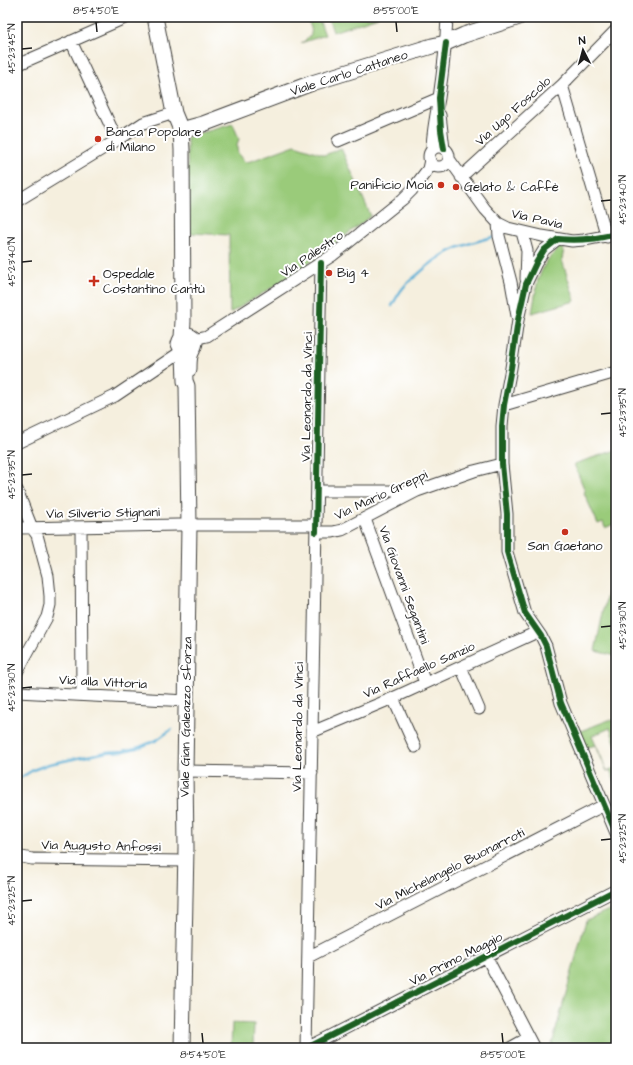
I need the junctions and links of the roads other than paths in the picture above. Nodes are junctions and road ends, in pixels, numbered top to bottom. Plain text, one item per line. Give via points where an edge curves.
1 (127, 17) edge
2 (155, 17) edge
3 (448, 17) edge
4 (519, 17) edge
5 (616, 30) edge
6 (71, 41) junction
7 (446, 43) junction
8 (17, 65) edge
9 (562, 85) junction
10 (438, 98) junction
11 (174, 113) junction
12 (181, 130) junction
13 (117, 140) junction
14 (338, 141) dead end
15 (440, 161) junction
16 (461, 177) junction
17 (17, 201) edge
18 (498, 223) junction
19 (522, 232) junction
20 (612, 235) edge
21 (558, 239) junction
22 (321, 263) junction
23 (526, 284) junction
24 (518, 320) junction
25 (188, 342) junction
26 (616, 372) edge
27 (504, 405) junction
28 (17, 443) edge
29 (502, 464) junction
30 (17, 490) edge
31 (316, 491) junction
32 (418, 492) junction
33 (365, 519) junction
34 (189, 526) junction
35 (81, 527) junction
36 (17, 528) edge
37 (32, 528) junction
38 (316, 529) junction
39 (537, 632) junction
40 (461, 667) junction
41 (17, 672) edge
42 (425, 683) junction
43 (17, 692) edge
44 (82, 695) junction
45 (393, 698) junction
46 (187, 701) junction
47 (479, 709) dead end
48 (312, 732) junction
49 (415, 747) dead end
50 (185, 771) junction
51 (312, 773) junction
52 (604, 805) junction
53 (616, 833) edge
54 (17, 856) edge
55 (185, 861) junction
56 (616, 890) edge
57 (486, 956) junction
58 (308, 957) junction
59 (531, 1043) edge
60 (182, 1048) edge
61 (306, 1048) edge
62 (510, 1048) edge

1 - 6 street
2 - 11 street, Viale Gian Galeazzo Sforza
3 - 7 street, Via Pavia
4 - 7 street, Viale Carlo Cattaneo
5 - 9 street, Via Ugo Foscolo
6 - 8 street
6 - 13 street
7 - 10 street, Via Pavia
7 - 12 street, Viale Carlo Cattaneo via 312,83
9 - 16 street, Via Ugo Foscolo
9 - 20 street
10 - 14 street
10 - 15 street, Via Pavia
11 - 12 street, Viale Gian Galeazzo Sforza
11 - 13 street via 143,123
12 - 25 street, Viale Gian Galeazzo Sforza via 183,321
13 - 17 street
15 - 16 street, Via Pavia
15 - 22 street, Via Palestro via 403,199
16 - 18 street, Via Pavia via 484,209
18 - 19 street, Via Pavia
18 - 24 street
19 - 21 street, Via Pavia
19 - 23 street via 527,251
20 - 21 street, Via Pavia via 572,241
21 - 23 street via 544,250
22 - 25 street, Via Palestro via 207,336
22 - 31 street, Via Leonardo da Vinci
23 - 24 street
24 - 27 street
25 - 28 street, Via Palestro via 179,353 115,396
25 - 34 street, Viale Gian Galeazzo Sforza via 184,358 187,386
26 - 27 street
27 - 29 street
29 - 32 street, Via Mario Greppi via 474,471
29 - 39 street via 507,514 507,552 525,612
30 - 37 street
31 - 32 street
31 - 38 street, Via Leonardo da Vinci
32 - 33 street, Via Mario Greppi
33 - 38 street, Via Mario Greppi via 333,532
33 - 42 street, Via Giovanni Segantini
34 - 35 street, Via Silverio Stignani
34 - 38 street, Via Mario Greppi
34 - 46 street, Viale Gian Galeazzo Sforza
35 - 37 street, Via Silverio Stignani
35 - 44 street
36 - 37 street, Via Silverio Stignani
37 - 41 street via 37,535 48,576 50,604 47,617
38 - 48 street, Via Leonardo da Vinci
39 - 40 street, Via Raffaello Sanzio
39 - 52 street via 546,646 561,703
40 - 42 street, Via Raffaello Sanzio
40 - 47 street
42 - 45 street, Via Raffaello Sanzio
43 - 44 street, Via alla Vittoria
44 - 46 street, Via alla Vittoria
45 - 48 street, Via Raffaello Sanzio
45 - 49 street
46 - 50 street, Viale Gian Galeazzo Sforza
48 - 51 street, Via Leonardo da Vinci
50 - 51 street
50 - 55 street, Viale Gian Galeazzo Sforza
51 - 58 street, Via Leonardo da Vinci
52 - 53 street
52 - 58 street, Via Michelangelo Buonarroti
54 - 55 street, Via Augusto Anfossi via 32,859
55 - 60 street, Viale Gian Galeazzo Sforza
56 - 57 street, Via Primo Maggio
57 - 59 street
57 - 61 street, Via Primo Maggio
58 - 61 street, Via Leonardo da Vinci
59 - 62 street

